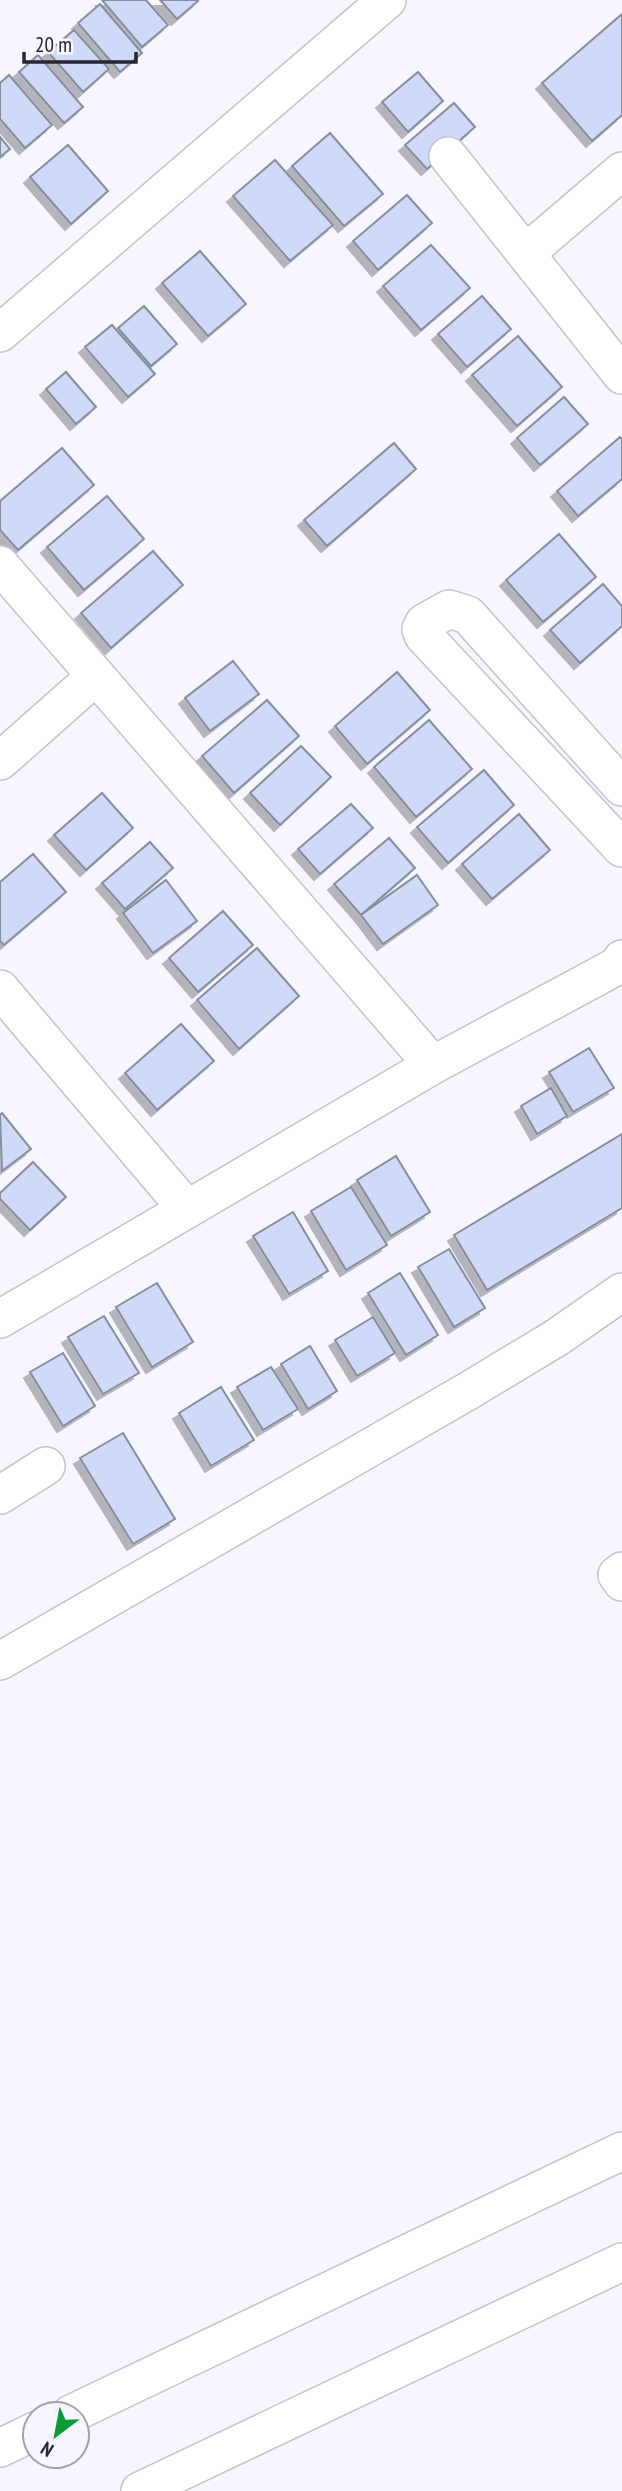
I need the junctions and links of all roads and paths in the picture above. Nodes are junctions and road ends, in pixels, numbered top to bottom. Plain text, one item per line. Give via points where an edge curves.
1 (387, 0) edge
2 (448, 156) dead end
3 (622, 171) edge
4 (526, 253) junction
5 (0, 332) edge
6 (622, 375) edge
7 (0, 565) edge
8 (96, 676) junction
9 (0, 761) edge
10 (622, 787) edge
11 (622, 848) edge
12 (622, 960) edge
13 (0, 989) edge
14 (433, 1065) junction
15 (187, 1209) junction
16 (622, 1292) edge
17 (0, 1319) edge
18 (46, 1466) dead end
19 (0, 1495) edge
20 (622, 1571) edge
21 (622, 1582) edge
22 (0, 1661) edge
23 (622, 2151) edge
24 (622, 2262) edge
25 (91, 2404) edge
26 (21, 2438) edge
27 (0, 2448) edge
28 (140, 2491) edge

1 - 5 street
2 - 4 street
3 - 4 street
4 - 6 street
7 - 8 street
8 - 9 street
8 - 14 street
10 - 11 street via 468,615 449,609 424,623 423,635
12 - 14 street
13 - 15 street
14 - 15 street
15 - 17 street
16 - 22 street via 479,1384
18 - 19 street
20 - 21 street via 617,1575
23 - 25 street
24 - 28 street
26 - 27 street

